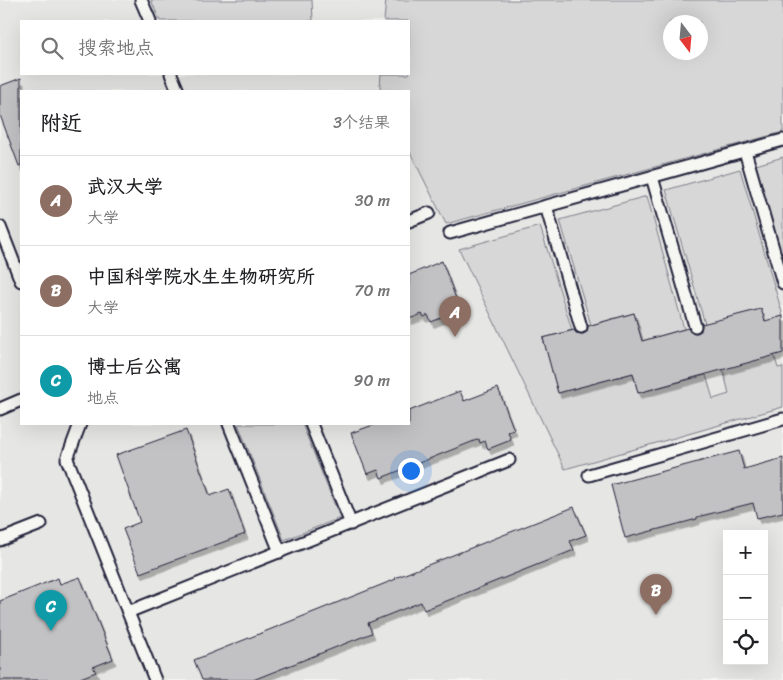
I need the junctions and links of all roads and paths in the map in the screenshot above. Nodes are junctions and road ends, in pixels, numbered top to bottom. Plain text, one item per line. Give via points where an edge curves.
1 (141, 0) edge
2 (150, 20) edge
3 (171, 75) edge
4 (178, 90) edge
5 (783, 140) edge
6 (745, 151) junction
7 (652, 177) junction
8 (546, 206) junction
9 (429, 213) dead end
10 (410, 221) edge
11 (0, 227) edge
12 (450, 233) dead end
13 (16, 253) edge
14 (20, 276) edge
15 (783, 284) edge
16 (695, 326) dead end
17 (581, 328) dead end
18 (20, 400) edge
19 (0, 409) edge
20 (783, 419) edge
21 (81, 425) edge
22 (229, 425) edge
23 (310, 425) edge
24 (509, 460) dead end
25 (588, 475) dead end
26 (41, 524) dead end
27 (351, 524) junction
28 (0, 540) edge
29 (280, 552) junction
30 (128, 612) junction
31 (155, 680) edge

1 - 2 lane
3 - 4 lane
5 - 6 lane
6 - 7 lane
6 - 15 lane
7 - 8 lane
7 - 16 lane
8 - 12 lane
8 - 17 lane
9 - 10 lane
11 - 13 lane
13 - 14 lane
18 - 19 lane
20 - 25 lane
21 - 30 lane via 67,459
22 - 29 lane
23 - 27 lane
24 - 27 lane
26 - 28 lane
27 - 29 lane
29 - 30 lane
30 - 31 lane

